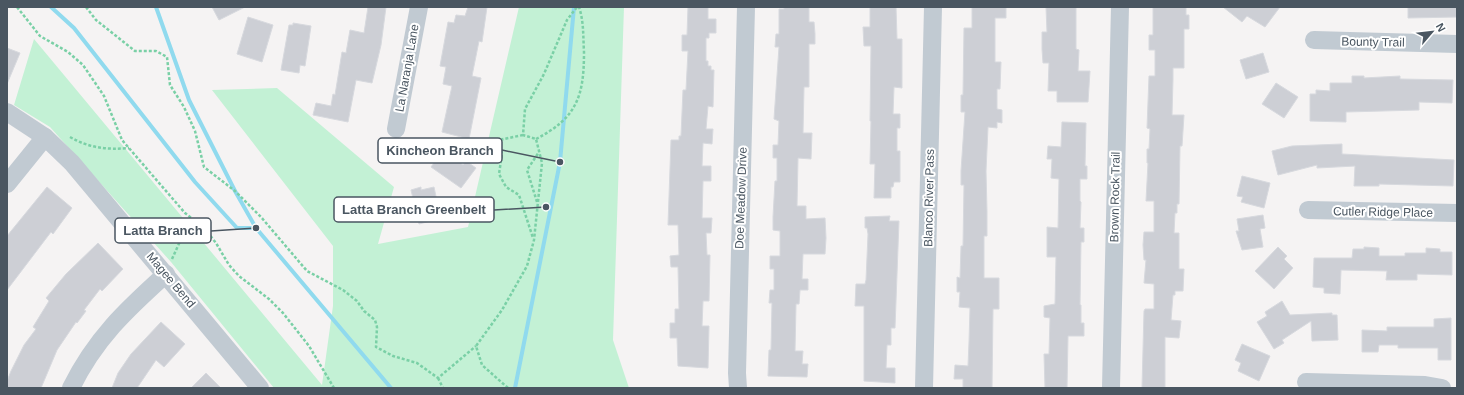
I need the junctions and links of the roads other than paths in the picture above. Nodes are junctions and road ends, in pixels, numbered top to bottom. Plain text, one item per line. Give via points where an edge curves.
1 (419, 7) edge
2 (746, 7) edge
3 (933, 7) edge
4 (1120, 7) edge
5 (1314, 40) dead end
6 (1457, 44) edge
7 (7, 112) edge
8 (396, 129) dead end
9 (45, 137) junction
10 (7, 184) edge
11 (1308, 210) dead end
12 (1457, 213) edge
13 (166, 274) junction
14 (1306, 382) dead end
15 (71, 388) edge
16 (260, 388) edge
17 (738, 388) edge
18 (924, 388) edge
19 (1111, 388) edge
20 (1442, 388) edge

1 - 8 street, La Naranja Lane
2 - 17 street, Doe Meadow Drive
3 - 18 street, Blanco River Pass
4 - 19 street, Brown Rock Trail
5 - 6 street, Bounty Trail
7 - 9 street, Magee Bend
9 - 10 street
9 - 13 street, Magee Bend via 72,163
11 - 12 street, Cutler Ridge Place
13 - 15 street via 107,331 87,358
13 - 16 street, Magee Bend
14 - 20 street via 1425,385

